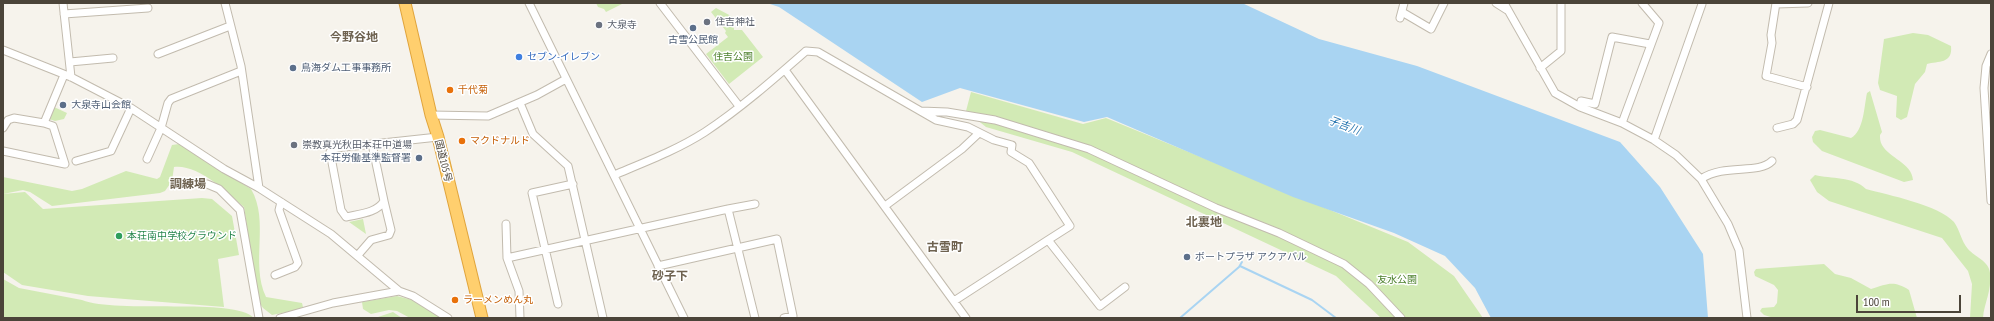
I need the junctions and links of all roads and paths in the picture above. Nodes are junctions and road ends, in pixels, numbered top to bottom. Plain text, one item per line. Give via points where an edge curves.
1 (63, 3) edge
2 (225, 3) edge
3 (405, 3) edge
4 (529, 3) edge
5 (660, 3) edge
6 (1404, 3) edge
7 (1444, 3) edge
8 (1496, 3) edge
9 (1504, 3) edge
10 (1561, 3) edge
11 (1642, 3) edge
12 (1808, 3) edge
13 (1829, 3) edge
14 (1702, 4) dead end
15 (1776, 4) edge
16 (148, 8) dead end
17 (1509, 12) junction
18 (64, 14) junction
19 (230, 26) junction
20 (1650, 44) junction
21 (3, 50) edge
22 (158, 54) dead end
23 (1991, 54) edge
24 (113, 58) dead end
25 (70, 62) junction
26 (1540, 68) junction
27 (785, 70) junction
28 (241, 71) junction
29 (68, 76) junction
30 (566, 78) junction
31 (1807, 87) junction
32 (520, 103) junction
33 (739, 106) junction
34 (1580, 107) junction
35 (130, 108) junction
36 (919, 111) junction
37 (431, 116) junction
38 (44, 123) junction
39 (1622, 123) junction
40 (3, 128) edge
41 (161, 128) junction
42 (1777, 128) dead end
43 (979, 132) junction
44 (438, 137) junction
45 (1654, 140) junction
46 (372, 144) junction
47 (3, 151) edge
48 (147, 159) dead end
49 (76, 161) dead end
50 (1772, 161) dead end
51 (614, 176) junction
52 (1701, 179) junction
53 (207, 184) dead end
54 (573, 184) junction
55 (260, 188) junction
56 (384, 201) junction
57 (1991, 201) edge
58 (281, 202) junction
59 (755, 204) dead end
60 (885, 206) junction
61 (728, 209) junction
62 (506, 224) dead end
63 (640, 227) junction
64 (585, 240) junction
65 (1048, 240) junction
66 (737, 248) junction
67 (545, 249) junction
68 (358, 256) junction
69 (507, 258) junction
70 (658, 266) junction
71 (275, 275) dead end
72 (1124, 287) dead end
73 (399, 291) junction
74 (954, 301) junction
75 (558, 304) dead end
76 (258, 318) edge
77 (280, 318) edge
78 (448, 318) edge
79 (482, 318) edge
80 (520, 318) edge
81 (604, 318) edge
82 (684, 318) edge
83 (755, 318) edge
84 (784, 318) edge
85 (966, 318) edge
86 (1401, 318) edge
87 (1747, 318) edge

1 - 18 street
2 - 19 street
3 - 37 highway, 国道105号
4 - 30 street
5 - 33 street
6 - 7 street via 1401,15 1430,29
8 - 17 street
9 - 17 street
10 - 26 street via 1561,51
11 - 20 street via 1659,22
12 - 15 street
13 - 31 street
14 - 45 street
15 - 31 street via 1766,76
16 - 18 street
17 - 26 street
18 - 25 street
19 - 22 street
19 - 28 street
20 - 34 street via 1612,37 1595,104 1581,101
20 - 39 street
21 - 29 street
23 - 57 street via 1986,66 1984,88
24 - 25 street
25 - 29 street
26 - 34 street via 1555,93
27 - 33 street
27 - 36 street via 806,51 818,52
27 - 60 street
28 - 41 street via 172,99 168,103
28 - 55 street
29 - 35 street
29 - 38 street
30 - 32 street
30 - 51 street
31 - 42 street via 1797,120 1793,124
32 - 37 street via 488,116
32 - 54 street via 533,134 568,166
33 - 51 street via 686,143
34 - 39 street
35 - 41 street
35 - 49 street via 111,150
36 - 43 street via 936,120
36 - 86 street via 947,112 995,120 1089,149 1344,264 1371,286
37 - 44 highway, 国道105号
38 - 40 street via 14,118 8,120
38 - 47 street via 53,126 66,164
39 - 45 street
41 - 48 street
41 - 55 street via 224,169
43 - 60 street via 962,149
43 - 65 street via 1012,145 1011,152 1029,162 1055,201 1070,226
44 - 46 street
44 - 79 highway, 国道105号
45 - 52 street via 1676,155
46 - 56 street
46 - 56 street via 336,148 330,152 341,210 346,217 366,213 381,206
50 - 52 street via 1767,166 1723,170 1710,173
51 - 63 street
52 - 87 street via 1728,224 1739,250
53 - 76 street via 219,189 240,210
54 - 64 street
54 - 67 street via 532,193
55 - 58 street
56 - 68 street via 391,230 389,235 371,240
58 - 68 street via 331,234
58 - 71 street via 279,210 298,263 295,267
59 - 61 street
60 - 74 street
61 - 63 street
61 - 66 street
62 - 69 street
63 - 64 street
63 - 70 street
64 - 67 street
64 - 81 street
65 - 72 street via 1100,306
65 - 74 street
66 - 70 street
66 - 83 street
66 - 84 street via 777,239 793,316
67 - 69 street
67 - 75 street
68 - 73 street
69 - 80 street via 519,291
70 - 82 street
73 - 77 street via 332,303
73 - 78 street via 413,296
74 - 85 street

